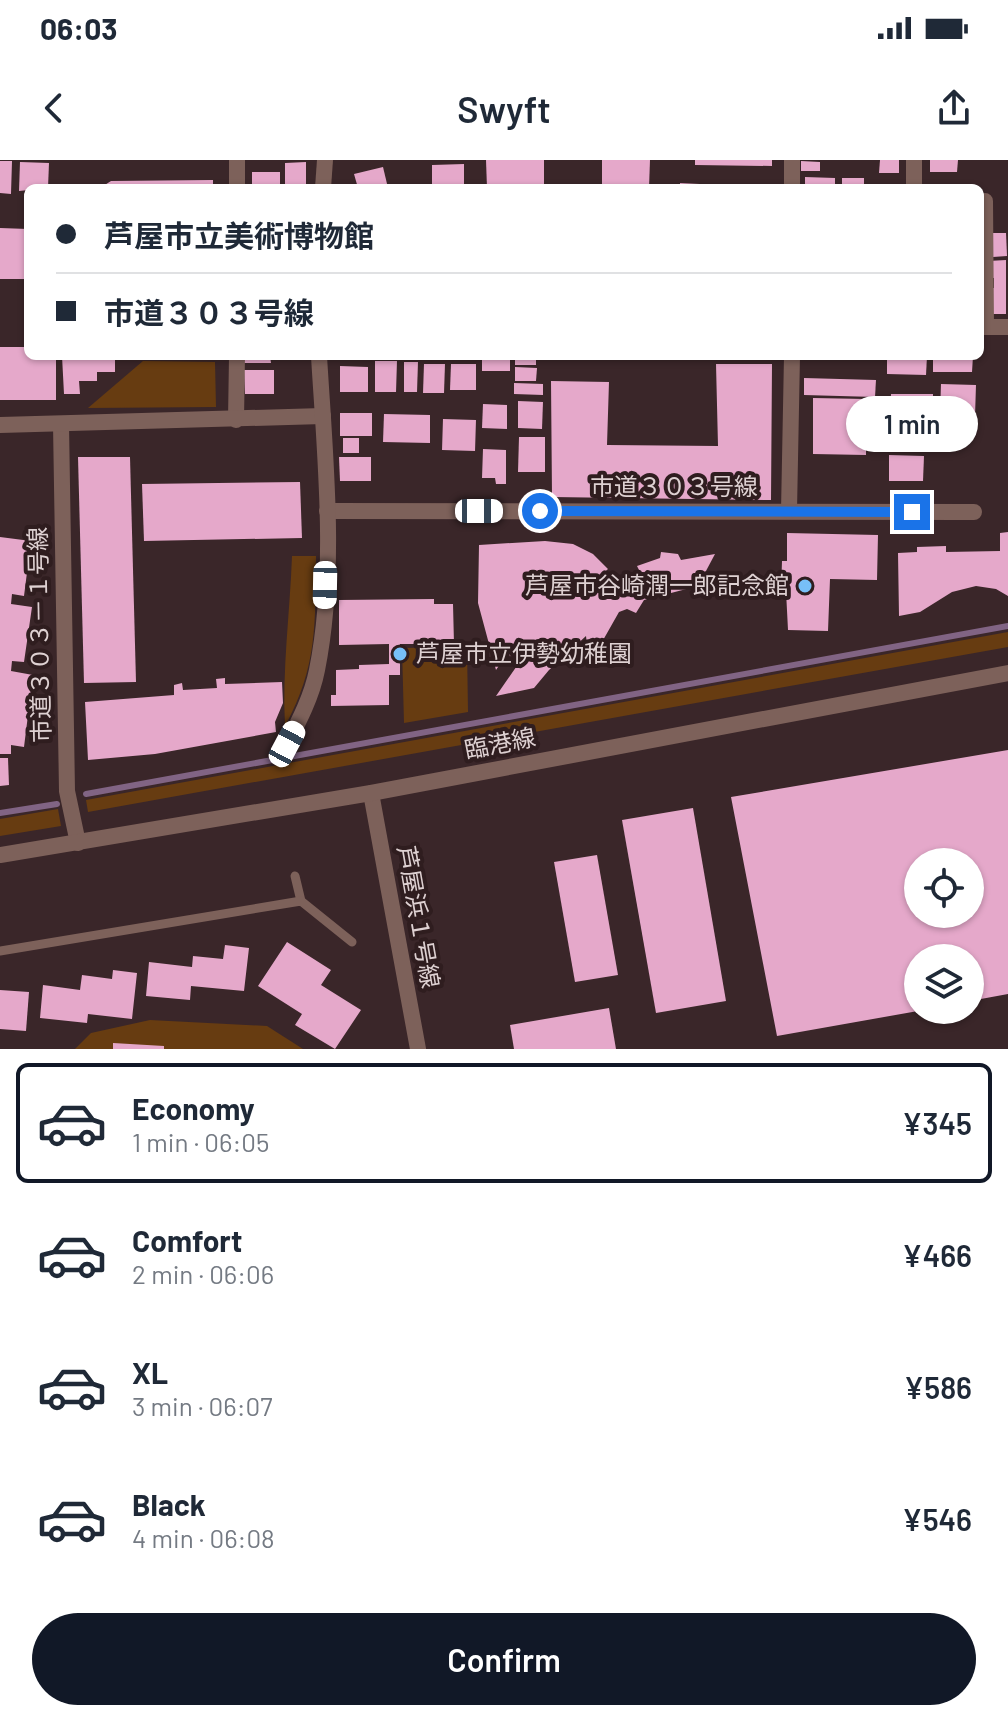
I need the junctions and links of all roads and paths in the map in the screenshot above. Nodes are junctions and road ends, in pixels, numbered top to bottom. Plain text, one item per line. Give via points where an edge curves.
1 (237, 160) edge
2 (325, 160) edge
3 (792, 160) edge
4 (914, 160) edge
5 (237, 184) edge
6 (323, 184) edge
7 (792, 184) edge
8 (914, 184) edge
9 (985, 201) dead end
10 (984, 264) edge
11 (984, 327) edge
12 (1008, 327) edge
13 (237, 360) edge
14 (319, 360) edge
15 (792, 360) edge
16 (323, 416) junction
17 (236, 420) junction
18 (61, 424) junction
19 (0, 425) edge
20 (327, 511) junction
21 (789, 511) junction
22 (974, 512) dead end
23 (1008, 673) edge
24 (287, 744) dead end
25 (371, 793) junction
26 (78, 843) junction
27 (0, 855) edge
28 (295, 876) dead end
29 (301, 901) junction
30 (352, 942) dead end
31 (0, 951) edge
32 (418, 1049) edge

1 - 5 street
2 - 6 street
3 - 7 street
4 - 8 street
9 - 10 street
11 - 12 street
13 - 17 street
14 - 16 street
15 - 21 street
16 - 17 street
16 - 20 street
17 - 18 street
18 - 19 street
18 - 26 street, 市道３０３－１号線 via 67,791
20 - 21 street, 市道３０３号線
20 - 24 street via 317,672
21 - 22 street, 市道３０３号線
23 - 25 street, 臨港線
25 - 26 street, 臨港線
25 - 32 street, 芦屋浜１号線
26 - 27 street, 臨港線
28 - 29 lane
29 - 30 lane
29 - 31 lane

